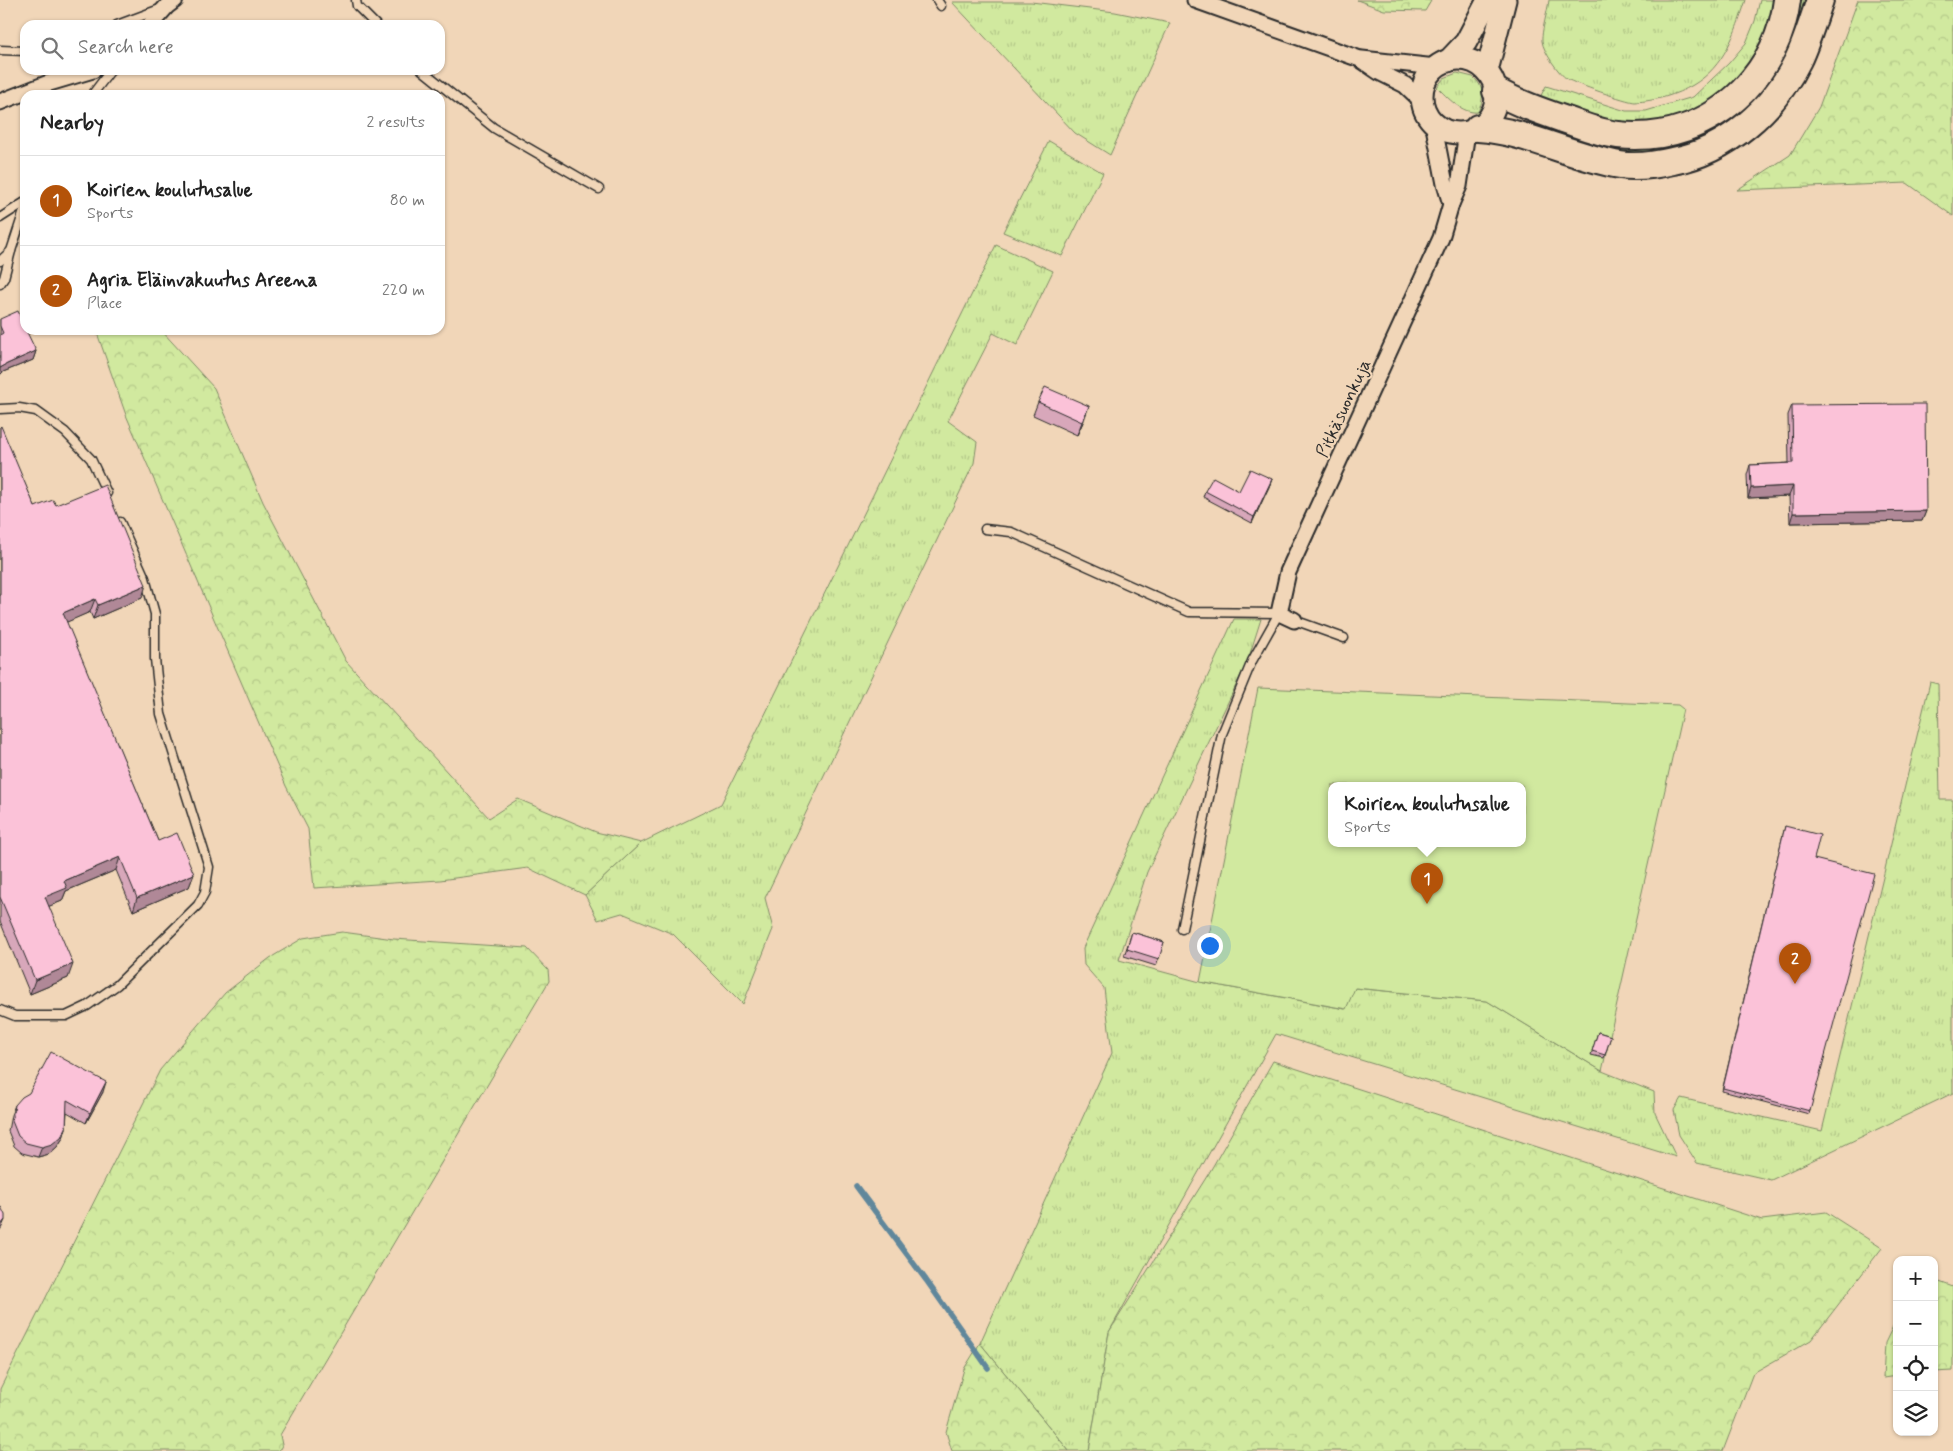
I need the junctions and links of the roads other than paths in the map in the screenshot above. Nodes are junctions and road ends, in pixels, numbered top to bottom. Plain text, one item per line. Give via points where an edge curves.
1 (356, 0) edge
2 (1195, 0) edge
3 (1488, 0) edge
4 (1505, 0) edge
5 (1788, 0) edge
6 (1820, 0) edge
7 (171, 3) edge
8 (129, 20) edge
9 (155, 20) edge
10 (371, 20) edge
11 (0, 50) edge
12 (20, 51) edge
13 (1360, 59) junction
14 (1442, 64) junction
15 (76, 75) edge
16 (107, 75) edge
17 (428, 75) edge
18 (1491, 81) junction
19 (31, 90) edge
20 (96, 90) edge
21 (20, 94) edge
22 (1422, 100) junction
23 (0, 102) edge
24 (1433, 122) junction
25 (1472, 130) junction
26 (599, 189) dead end
27 (1451, 204) junction
28 (20, 205) edge
29 (0, 218) edge
30 (20, 223) edge
31 (11, 251) junction
32 (0, 261) edge
33 (0, 284) edge
34 (0, 409) edge
35 (111, 502) edge
36 (114, 510) edge
37 (985, 528) dead end
38 (1279, 613) junction
39 (1294, 620) joint
40 (1344, 638) dead end
41 (1182, 929) dead end
42 (0, 1010) edge

1 - 10 lane via 357,6
2 - 13 street
3 - 14 main road via 1466,42
4 - 18 main road
5 - 18 highway via 1771,53 1750,84 1722,109 1687,128 1658,134 1617,135 1515,102
6 - 25 highway via 1797,62 1779,91 1746,127 1701,154 1652,165 1622,165 1499,129
7 - 8 lane
7 - 9 street
11 - 12 lane
13 - 14 street
13 - 22 street via 1405,85
14 - 18 main road via 1458,59 1469,60 1479,64
14 - 22 main road via 1428,76
15 - 19 street
16 - 20 lane
17 - 26 lane via 494,128
18 - 25 main road via 1495,106 1488,118
21 - 23 street
22 - 24 main road
24 - 25 main road via 1454,133
24 - 27 street
25 - 27 street, Pitkäsuonkuja via 1460,186
27 - 38 street, Pitkäsuonkuja via 1434,257 1288,572
28 - 29 lane
30 - 31 lane
31 - 32 lane
31 - 33 lane
34 - 35 lane via 36,411 65,432 92,459
36 - 42 lane via 145,578 155,614 155,659 161,714 209,867 205,892 198,905 117,985 88,1006 66,1016 15,1016
37 - 38 lane via 1011,532 1189,612
38 - 39 street
38 - 41 lane via 1252,661 1222,734
39 - 40 lane

